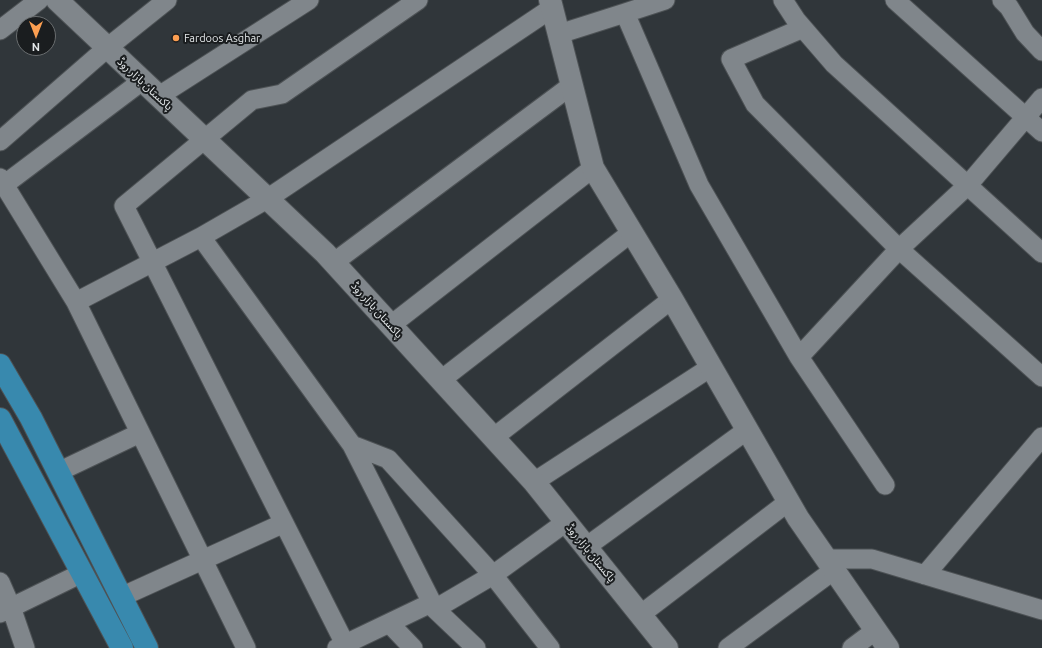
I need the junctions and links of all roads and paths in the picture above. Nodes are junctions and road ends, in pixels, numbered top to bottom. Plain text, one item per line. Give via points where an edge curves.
1 (39, 0) edge
2 (57, 0) edge
3 (167, 0) edge
4 (309, 0) edge
5 (418, 0) edge
6 (665, 0) edge
7 (783, 0) edge
8 (895, 0) edge
9 (1002, 0) edge
10 (551, 4) edge
11 (286, 6) edge
12 (625, 13) junction
13 (803, 28) junction
14 (0, 30) edge
15 (559, 34) junction
16 (107, 48) junction
17 (1042, 51) edge
18 (142, 81) junction
19 (572, 85) junction
20 (158, 96) junction
21 (1042, 98) edge
22 (1026, 117) junction
23 (1042, 132) edge
24 (1, 137) edge
25 (204, 139) junction
26 (593, 168) junction
27 (2, 182) edge
28 (968, 185) junction
29 (267, 199) junction
30 (632, 232) junction
31 (201, 237) junction
32 (899, 249) junction
33 (1042, 253) edge
34 (152, 262) junction
35 (334, 263) junction
36 (672, 299) junction
37 (76, 302) junction
38 (391, 325) junction
39 (799, 356) junction
40 (0, 364) edge
41 (711, 367) junction
42 (1042, 377) edge
43 (441, 380) junction
44 (0, 419) edge
45 (747, 430) junction
46 (140, 433) junction
47 (1042, 437) edge
48 (493, 438) junction
49 (352, 446) junction
50 (58, 472) junction
51 (534, 482) junction
52 (885, 485) dead end
53 (788, 502) junction
54 (566, 522) junction
55 (284, 523) junction
56 (586, 547) junction
57 (203, 560) junction
58 (830, 565) junction
59 (82, 573) junction
60 (493, 575) junction
61 (925, 575) junction
62 (0, 582) edge
63 (122, 597) junction
64 (433, 606) junction
65 (6, 610) edge
66 (1042, 610) edge
67 (640, 615) junction
68 (390, 624) junction
69 (876, 630) junction
70 (343, 647) edge
71 (25, 648) edge
72 (122, 648) edge
73 (147, 648) edge
74 (246, 648) edge
75 (413, 648) edge
76 (476, 648) edge
77 (550, 648) edge
78 (667, 648) edge
79 (728, 648) edge
80 (852, 648) edge
81 (888, 648) edge

1 - 14 street
2 - 16 street, پاکستان بازار روڈ
3 - 16 street
4 - 11 street
5 - 25 street via 282,94 252,100
6 - 12 street
7 - 13 street
8 - 22 street
9 - 17 street via 1025,33
10 - 15 street
10 - 29 street
11 - 20 street
12 - 15 street
12 - 39 street via 699,185
13 - 28 street via 834,64
13 - 32 street via 731,59 755,104
15 - 19 street
16 - 18 street, پاکستان بازار روڈ
16 - 24 street
18 - 20 street, پاکستان بازار روڈ
18 - 27 street
19 - 26 street
19 - 35 street
20 - 25 street, پاکستان بازار روڈ
21 - 22 street
22 - 23 street
22 - 28 street
25 - 29 street, پاکستان بازار روڈ
25 - 34 street via 124,206
26 - 30 street
26 - 38 street
27 - 37 street
28 - 32 street
28 - 33 street
29 - 31 street
29 - 35 street, پاکستان بازار روڈ
30 - 36 street
30 - 43 street
31 - 34 street
31 - 49 street
32 - 39 street
32 - 42 street
34 - 37 street
34 - 55 street
35 - 38 street, پاکستان بازار روڈ
36 - 41 street
36 - 48 street
37 - 46 street
38 - 43 street, پاکستان بازار روڈ
39 - 52 street
40 - 50 main road
41 - 45 street
41 - 51 street
43 - 48 street, پاکستان بازار روڈ
44 - 59 main road
45 - 53 street
45 - 56 street
46 - 50 street
46 - 57 street
47 - 61 street
48 - 51 street, پاکستان بازار روڈ
49 - 60 street via 388,459
49 - 64 street
50 - 63 main road
51 - 54 street, پاکستان بازار روڈ
53 - 58 street
53 - 67 street
54 - 56 street, پاکستان بازار روڈ
54 - 60 street
55 - 57 street
55 - 70 street
56 - 67 street, پاکستان بازار روڈ
57 - 63 street
57 - 74 street
58 - 61 street via 872,559
58 - 69 street
58 - 79 street
59 - 65 street
59 - 72 main road
60 - 64 street
60 - 77 street
61 - 66 street
62 - 65 street
63 - 73 main road
64 - 68 street
64 - 76 street
65 - 71 street
67 - 78 street, پاکستان بازار روڈ
68 - 70 street
68 - 75 street
69 - 80 street
69 - 81 street

